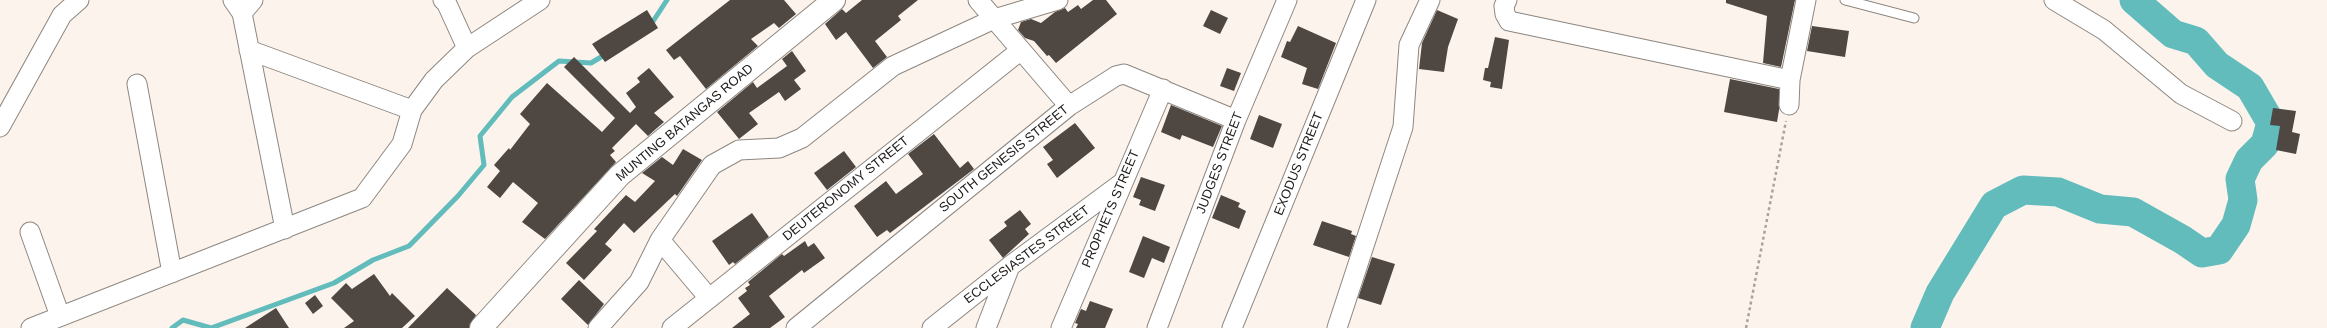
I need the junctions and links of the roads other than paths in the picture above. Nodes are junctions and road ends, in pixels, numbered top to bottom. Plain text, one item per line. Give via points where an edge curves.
1 (79, 0) edge
2 (443, 0) edge
3 (540, 0) edge
4 (978, 0) edge
5 (1058, 0) edge
6 (1287, 0) edge
7 (1366, 0) edge
8 (1430, 0) edge
9 (1507, 0) edge
10 (1806, 0) edge
11 (1845, 0) edge
12 (2054, 0) edge
13 (828, 2) edge
14 (243, 4) edge
15 (1914, 18) dead end
16 (994, 19) junction
17 (466, 48) junction
18 (249, 50) junction
19 (1021, 50) junction
20 (1790, 80) junction
21 (137, 84) dead end
22 (1163, 90) junction
23 (1789, 105) road end
24 (1069, 106) junction
25 (412, 110) junction
26 (1236, 120) junction
27 (2232, 121) dead end
28 (0, 127) edge
29 (1122, 184) junction
30 (285, 229) junction
31 (30, 232) dead end
32 (660, 240) junction
33 (1010, 266) junction
34 (172, 273) junction
35 (709, 298) junction
36 (60, 316) junction
37 (31, 328) edge
38 (481, 328) edge
39 (598, 328) edge
40 (672, 328) edge
41 (796, 328) edge
42 (932, 328) edge
43 (986, 328) edge
44 (1061, 328) edge
45 (1157, 328) edge
46 (1232, 328) edge
47 (1337, 328) edge

1 - 28 street via 62,15
2 - 17 street
3 - 17 street
4 - 16 street
5 - 16 street
6 - 26 street, JUDGES STREET
7 - 46 street, EXODUS STREET
8 - 47 street via 1409,45 1403,127
9 - 20 street via 1504,6 1509,21
10 - 20 street
11 - 15 lane
12 - 27 street via 2104,30 2181,94
13 - 38 street, MUNTING BATANGAS ROAD via 620,176
14 - 18 street
16 - 19 street
16 - 32 street via 893,66 802,138 778,148 739,150 712,165
17 - 25 street via 434,80
18 - 25 street
18 - 30 street
19 - 24 street
19 - 35 street, DEUTERONOMY STREET
20 - 23 street
21 - 34 street
22 - 24 street, SOUTH GENESIS STREET via 1124,74 1116,76
22 - 26 street, SOUTH GENESIS STREET
22 - 29 street, PROPHETS STREET
24 - 41 street, SOUTH GENESIS STREET
25 - 30 street via 402,144 362,198
26 - 45 street, JUDGES STREET
29 - 33 street, ECCLESIASTES STREET
29 - 44 street, PROPHETS STREET
30 - 34 street
31 - 36 street
32 - 35 street
32 - 39 street via 639,282
33 - 42 street, ECCLESIASTES STREET
33 - 43 street
34 - 36 street
35 - 40 street, DEUTERONOMY STREET
36 - 37 street

